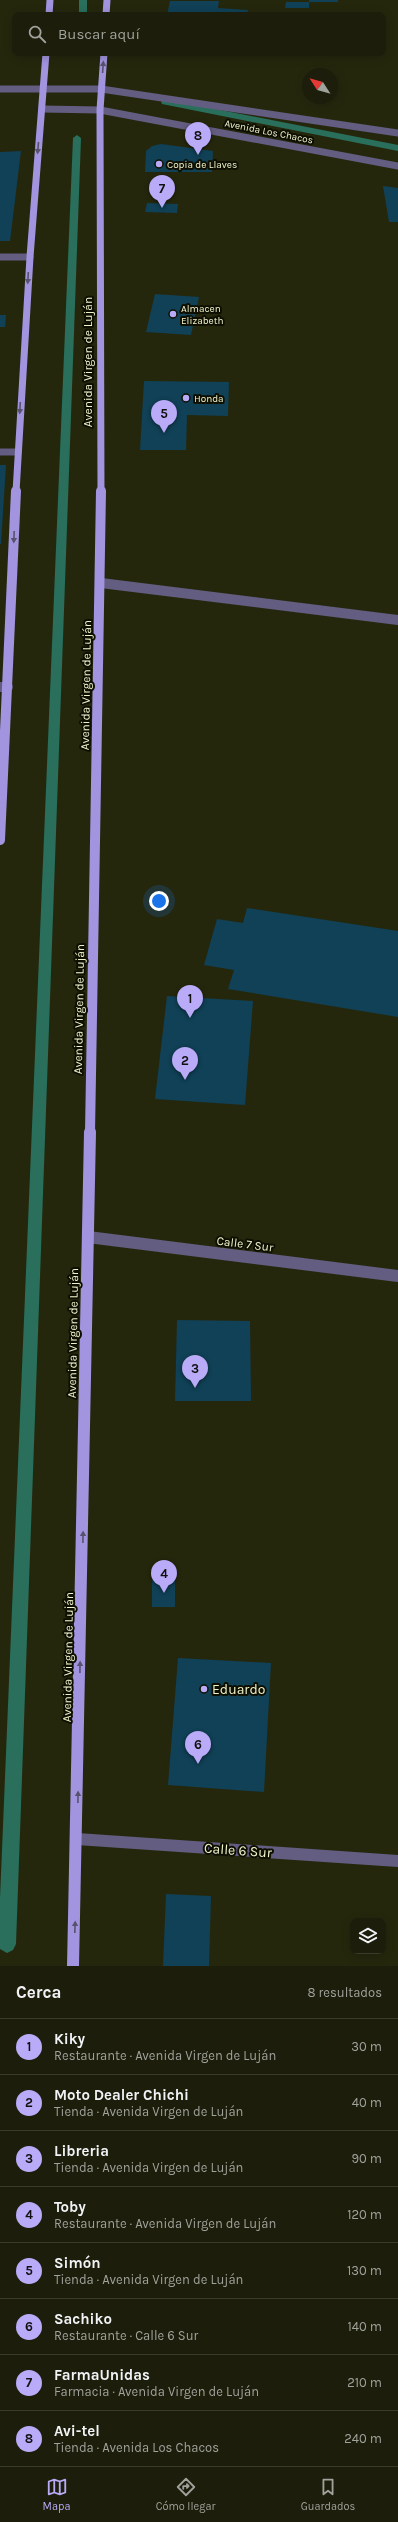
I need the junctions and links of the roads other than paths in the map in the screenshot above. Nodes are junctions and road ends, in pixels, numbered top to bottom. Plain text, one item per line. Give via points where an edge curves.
1 (50, 0) edge
2 (107, 0) edge
3 (49, 12) edge
4 (106, 12) edge
5 (46, 56) edge
6 (104, 56) edge
7 (44, 89) junction
8 (102, 89) junction
9 (0, 90) edge
10 (42, 109) junction
11 (100, 110) junction
12 (398, 133) edge
13 (398, 166) edge
14 (0, 256) edge
15 (30, 256) junction
16 (0, 452) edge
17 (18, 452) junction
18 (101, 583) junction
19 (398, 620) edge
20 (4, 687) edge
21 (0, 840) edge
22 (88, 1237) junction
23 (398, 1276) edge
24 (77, 1839) junction
25 (398, 1861) edge
26 (73, 1966) edge

1 - 3 main road
2 - 4 main road
5 - 7 main road
8 -> 6 main road, Avenida Virgen de Luján
7 - 8 street, Avenida Los Chacos
7 - 9 street, Avenida Los Chacos
7 - 10 main road
8 - 11 main road, Avenida Virgen de Luján
8 - 12 street, Avenida Los Chacos
10 - 11 street, Avenida Los Chacos
10 -> 15 main road
11 - 13 street, Avenida Los Chacos
11 - 18 main road, Avenida Virgen de Luján
14 - 15 street
15 -> 17 main road
16 - 17 street
17 -> 20 main road
18 - 19 street
18 - 22 main road, Avenida Virgen de Luján
20 - 21 main road
22 - 23 street, Calle 7 Sur
24 -> 22 main road, Avenida Virgen de Luján
24 - 25 street, Calle 6 Sur
26 -> 24 main road, Avenida Virgen de Luján

